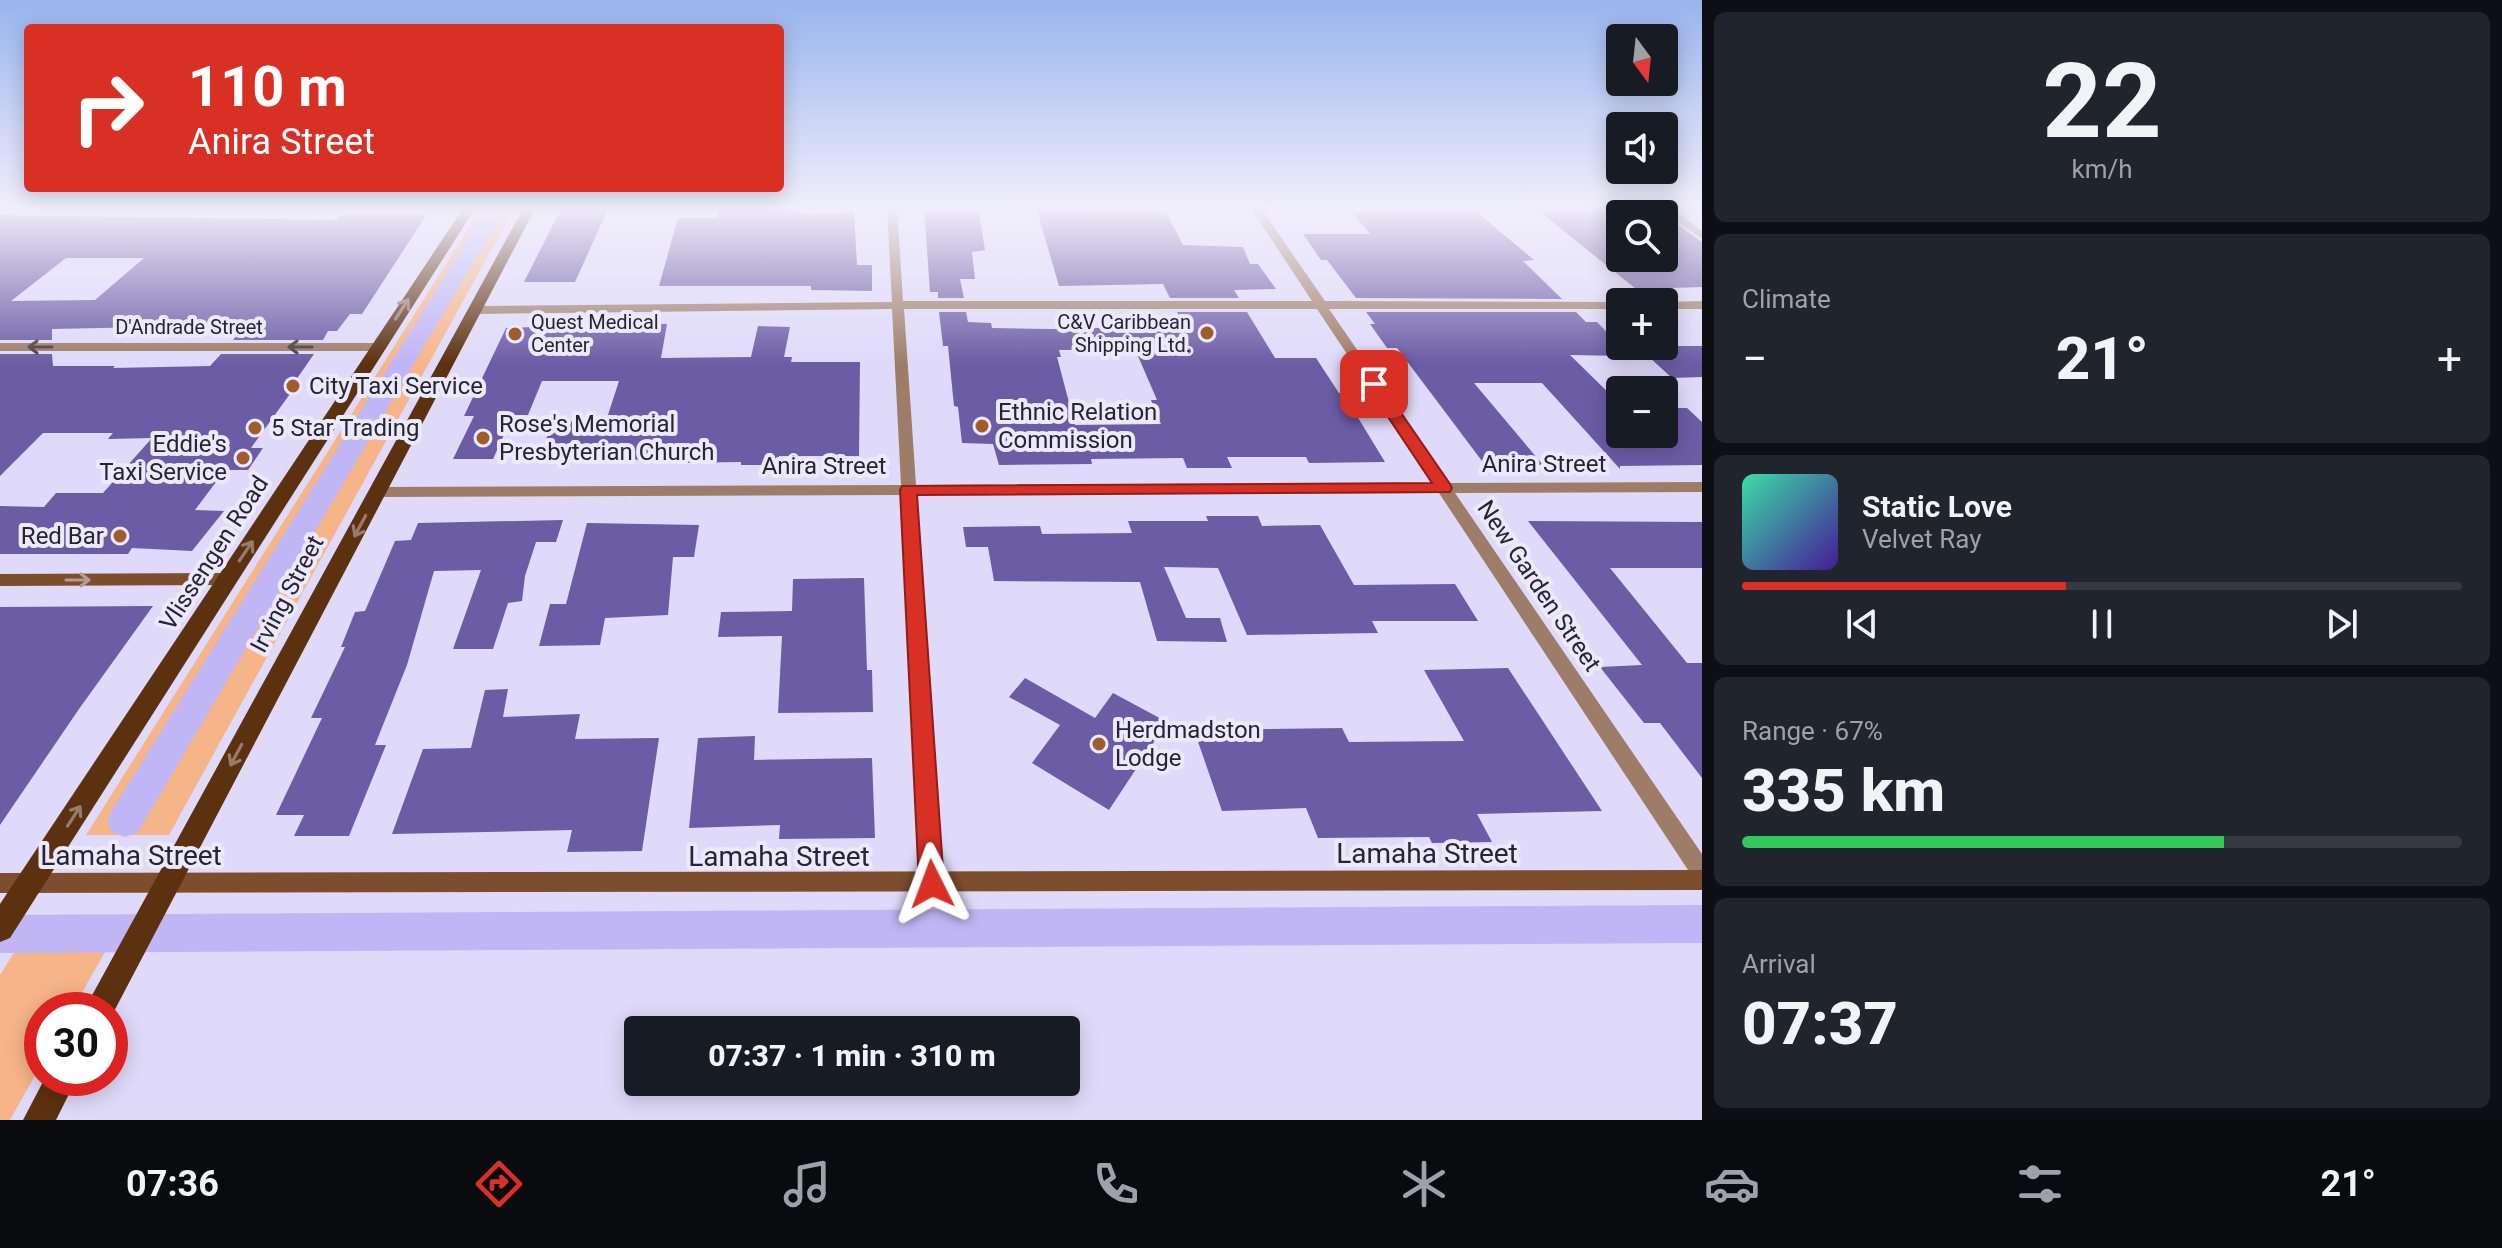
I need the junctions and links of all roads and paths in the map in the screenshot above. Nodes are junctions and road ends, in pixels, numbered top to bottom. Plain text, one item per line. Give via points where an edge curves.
1 (436, 259) edge
2 (503, 259) edge
3 (895, 259) edge
4 (1290, 259) edge
5 (898, 305) junction
6 (1606, 305) edge
7 (1678, 305) edge
8 (1702, 305) edge
9 (1321, 306) junction
10 (476, 310) junction
11 (0, 347) edge
12 (378, 347) junction
13 (1702, 487) edge
14 (1444, 488) junction
15 (908, 490) junction
16 (379, 492) junction
17 (227, 579) junction
18 (0, 580) edge
19 (1702, 872) edge
20 (1702, 880) edge
21 (0, 883) edge
22 (30, 883) junction
23 (166, 884) junction
24 (932, 884) junction
25 (0, 928) edge
26 (108, 992) edge
27 (52, 1096) edge
28 (39, 1120) edge

12 -> 1 main road, Vlissengen Road
2 - 10 main road, Irving Street
3 - 5 street
4 - 9 street, New Garden Street
5 - 9 street
5 - 10 street
5 - 15 street
6 - 9 street
7 - 8 street
9 - 14 street, New Garden Street
10 - 16 main road, Irving Street
12 -> 11 street, D'Andrade Street
17 -> 12 main road, Vlissengen Road
13 - 14 street, Anira Street
14 - 15 street, Anira Street
14 - 19 street, New Garden Street
15 - 16 street, Anira Street
15 - 24 street
16 -> 23 main road, Irving Street
18 -> 17 street
22 -> 17 main road, Vlissengen Road
20 - 24 street, Lamaha Street
21 - 22 street, Lamaha Street
22 - 23 street, Lamaha Street
22 - 25 main road, Vlissengen Road
23 - 24 street, Lamaha Street
23 - 26 main road, Irving Street
27 - 28 main road

